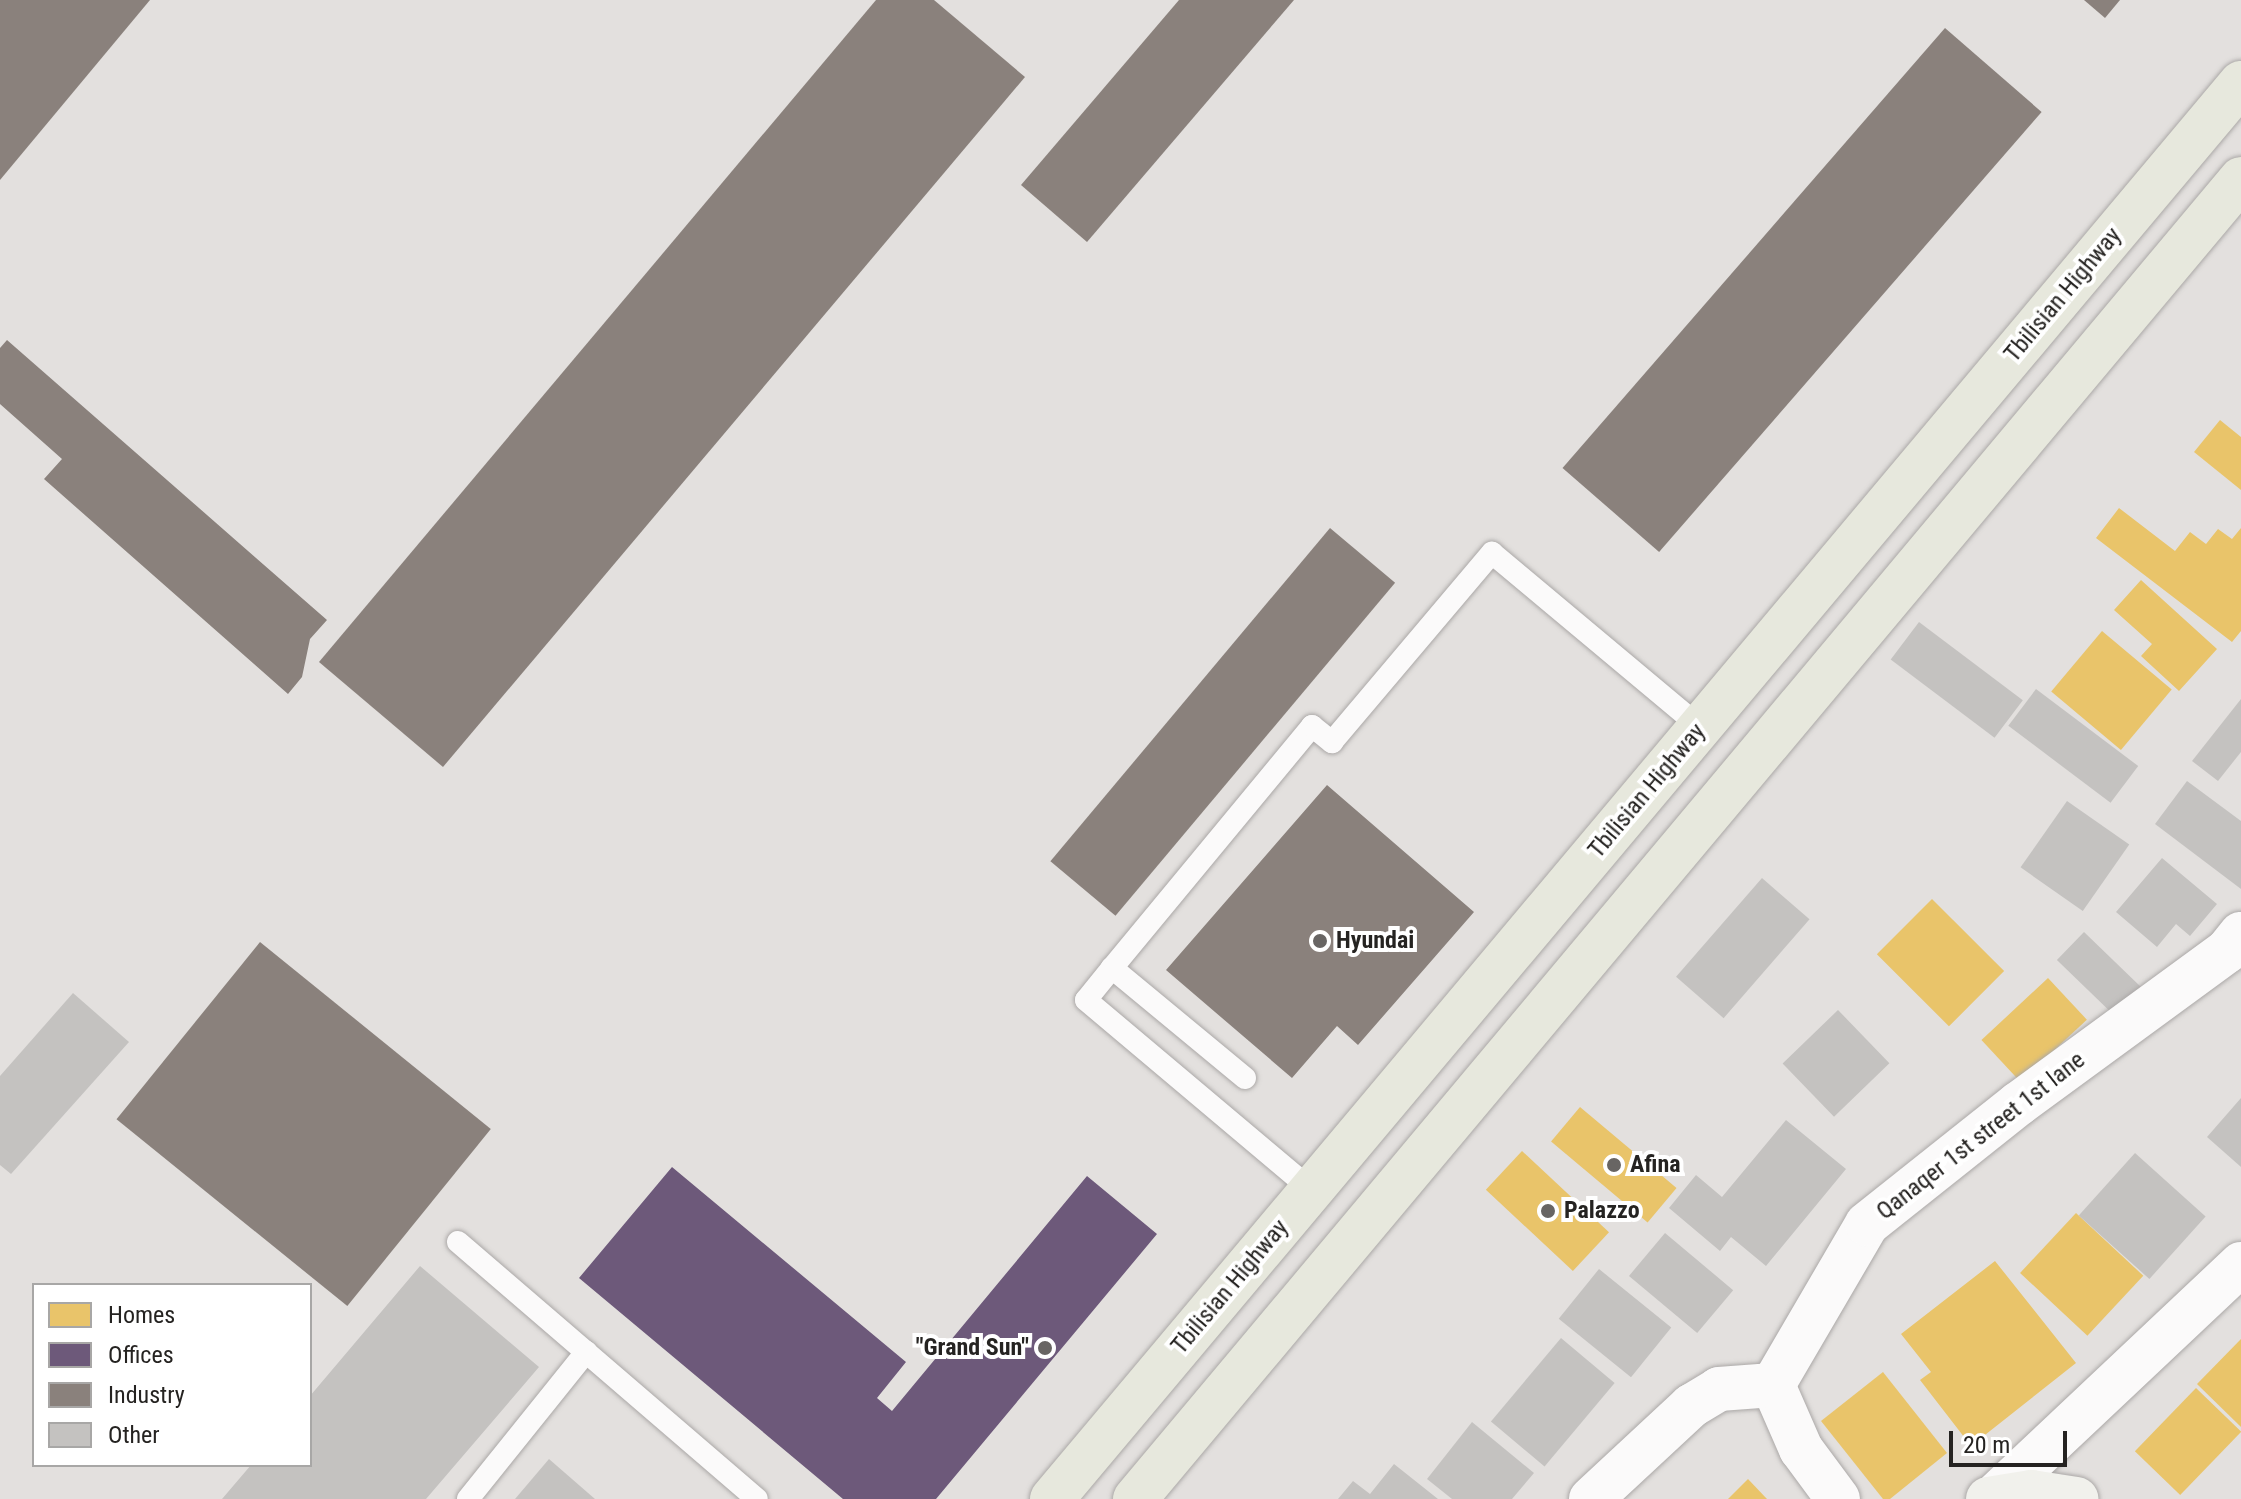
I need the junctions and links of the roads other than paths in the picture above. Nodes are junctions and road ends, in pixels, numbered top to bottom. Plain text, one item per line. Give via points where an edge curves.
1 (2241, 83) edge
2 (2241, 179) edge
3 (1700, 727) junction
4 (2241, 934) edge
5 (1112, 968) junction
6 (1245, 1078) dead end
7 (1312, 1190) junction
8 (458, 1242) dead end
9 (2241, 1264) edge
10 (586, 1352) junction
11 (1773, 1385) junction
12 (1993, 1496) edge
13 (468, 1499) edge
14 (757, 1499) edge
15 (1052, 1499) edge
16 (1135, 1499) edge
17 (1591, 1499) edge
18 (1838, 1499) edge
19 (2076, 1499) edge

1 - 3 main road, Tbilisian Highway
2 - 16 main road
3 - 5 lane via 1492,553 1332,742 1312,726
3 - 7 main road, Tbilisian Highway
4 - 11 street, Qanaqer 1st street 1st lane via 2227,951 2018,1104 1867,1224
5 - 6 lane
5 - 7 lane via 1086,1000
7 - 15 main road, Tbilisian Highway
8 - 10 lane
9 - 12 street
10 - 13 lane
10 - 14 lane
11 - 17 street via 1719,1389 1691,1406
11 - 18 street via 1801,1449
12 - 19 main road via 2055,1493

